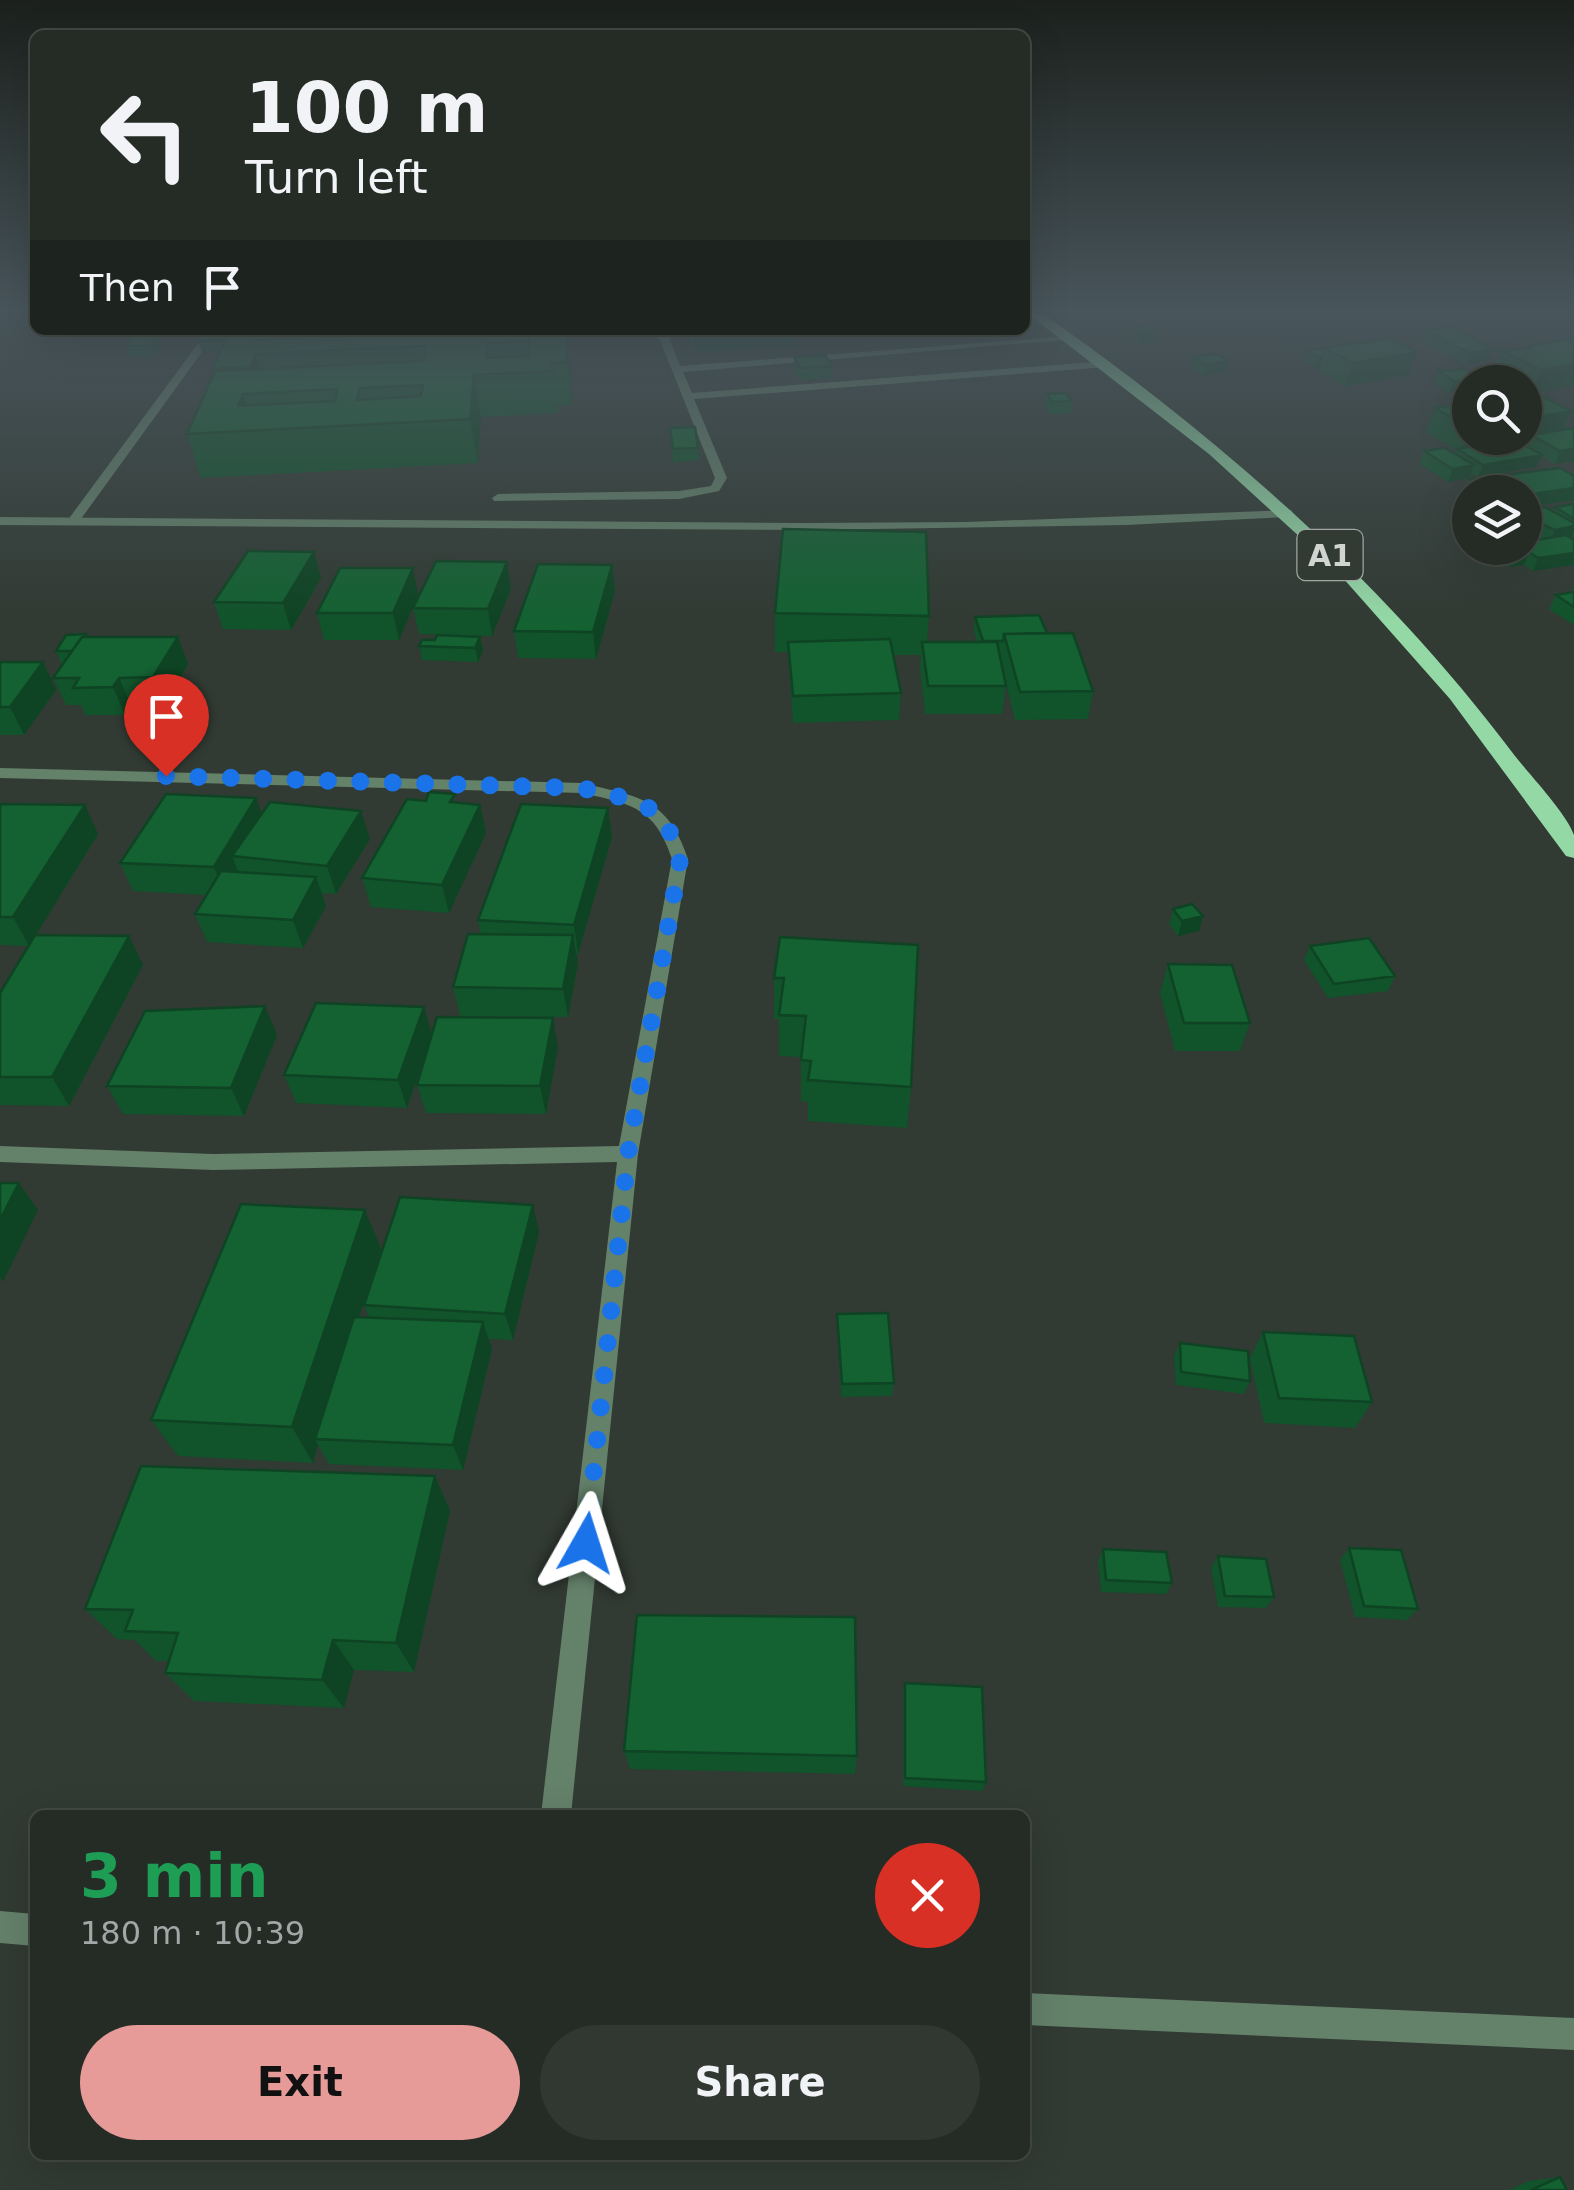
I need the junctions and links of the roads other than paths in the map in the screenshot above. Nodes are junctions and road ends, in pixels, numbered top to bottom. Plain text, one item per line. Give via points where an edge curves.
1 (151, 415) edge
2 (698, 415) edge
3 (1169, 415) edge
4 (498, 498) dead end
5 (1287, 513) junction
6 (74, 520) junction
7 (0, 521) edge
8 (2, 777) edge
9 (1574, 850) edge
10 (0, 1154) edge
11 (628, 1154) junction
12 (557, 1810) edge
13 (0, 1927) edge
14 (30, 1930) edge
15 (1030, 2009) edge
16 (1574, 2034) edge

1 - 6 street
2 - 4 street via 721,478 715,489
3 - 5 highway, A1
5 - 6 street via 810,526
5 - 9 highway, A1 via 1383,608
6 - 7 street
8 - 11 street via 582,788 648,807 666,819 680,860
10 - 11 street via 213,1162
11 - 12 street
13 - 14 street
15 - 16 street

